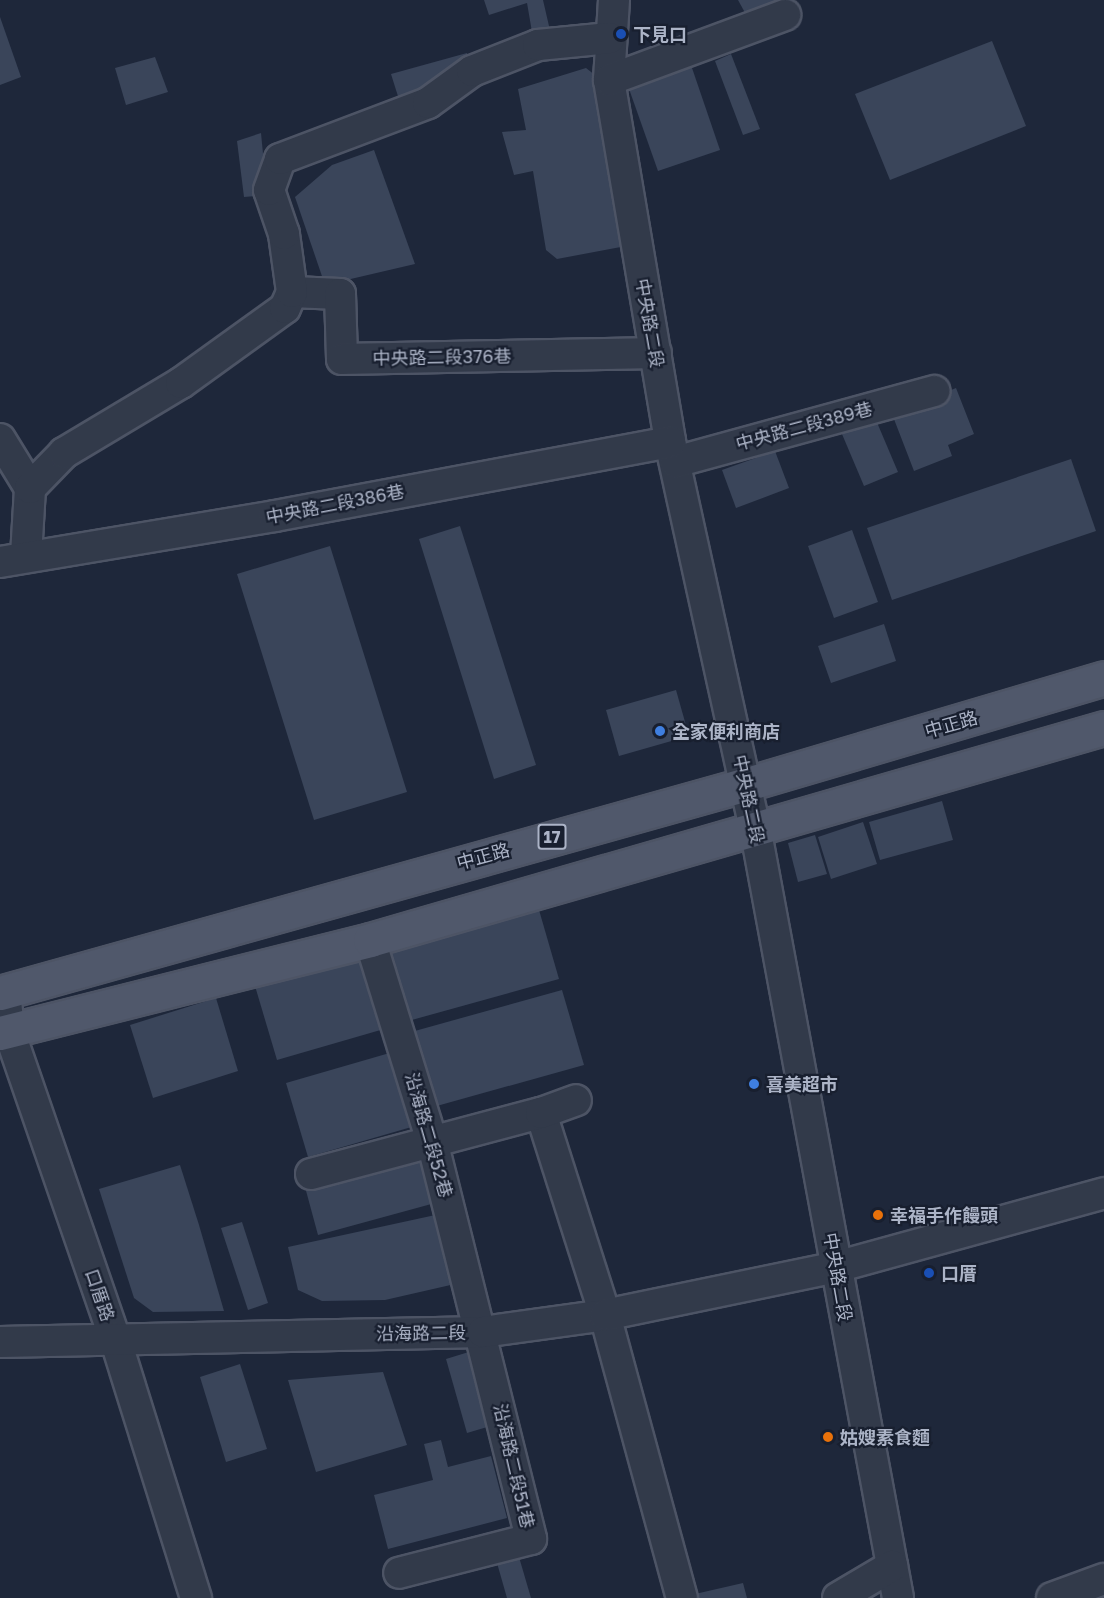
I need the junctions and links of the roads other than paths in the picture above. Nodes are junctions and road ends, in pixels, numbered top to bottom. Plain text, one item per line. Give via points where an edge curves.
1 (614, 0) edge
2 (785, 15) dead end
3 (610, 38) junction
4 (609, 80) junction
5 (292, 292) junction
6 (656, 353) junction
7 (934, 391) dead end
8 (0, 439) edge
9 (672, 452) junction
10 (30, 488) junction
11 (13, 559) edge
12 (1104, 678) edge
13 (1104, 728) edge
14 (747, 784) junction
15 (755, 826) junction
16 (370, 940) junction
17 (2, 992) edge
18 (5, 1032) edge
19 (576, 1100) dead end
20 (541, 1113) junction
21 (432, 1141) junction
22 (310, 1174) dead end
23 (1104, 1193) edge
24 (836, 1267) junction
25 (604, 1315) junction
26 (483, 1332) junction
27 (115, 1338) junction
28 (0, 1341) edge
29 (892, 1566) junction
30 (399, 1573) dead end
31 (1104, 1579) edge
32 (196, 1598) edge
33 (682, 1598) edge
34 (838, 1598) edge
35 (898, 1598) edge
36 (1052, 1598) edge

1 - 3 street, 中央路二段
2 - 4 street
3 - 4 street, 中央路二段
3 - 5 street via 538,45 472,71 428,103 280,159 269,190 284,234
4 - 6 street, 中央路二段
5 - 6 street, 中央路二段376巷 via 340,294 342,359
5 - 10 street via 285,308 181,383 64,453
6 - 9 street, 中央路二段
7 - 9 street, 中央路二段389巷
8 - 10 street
9 - 11 street, 中央路二段386巷
9 - 14 street, 中央路二段
10 - 11 street
12 - 14 main road, 中正路 / 17
13 - 15 main road
14 - 15 street, 中央路二段
14 - 17 main road, 中正路 / 17
15 - 16 main road
15 - 24 street, 中央路二段
16 - 18 main road
16 - 21 street, 沿海路二段52巷
17 - 18 street, 口厝路
18 - 27 street, 口厝路
19 - 20 street
20 - 21 street
20 - 25 street
21 - 22 street
21 - 26 street, 沿海路二段52巷
23 - 24 street, 沿海路二段
24 - 25 street, 沿海路二段
24 - 29 street, 中央路二段
25 - 26 street, 沿海路二段
25 - 33 street
26 - 27 street, 沿海路二段
26 - 30 street, 沿海路二段51巷 via 531,1539
27 - 28 street, 沿海路二段
27 - 32 street, 口厝路
29 - 34 street
29 - 35 street, 中央路二段
31 - 36 street

